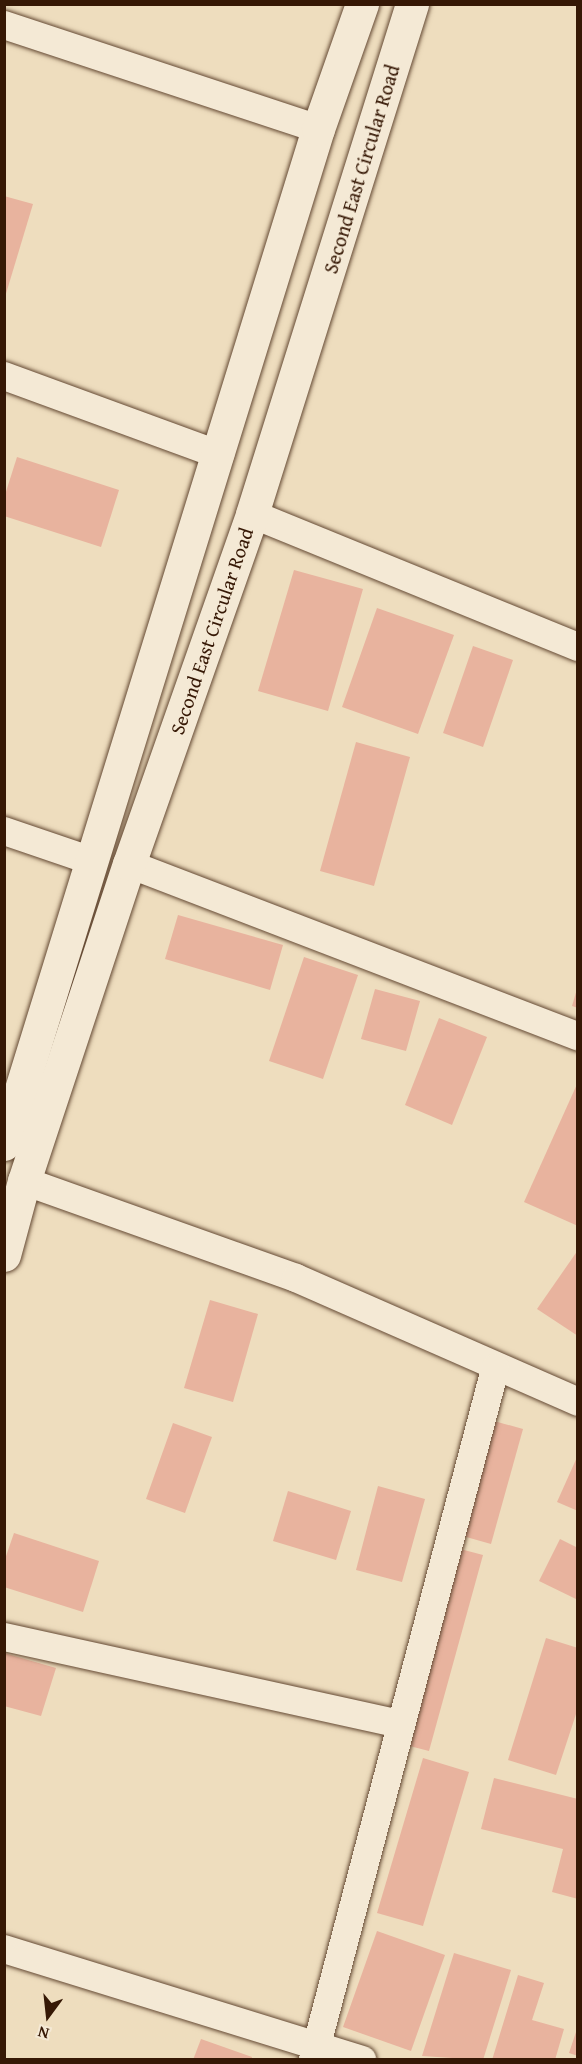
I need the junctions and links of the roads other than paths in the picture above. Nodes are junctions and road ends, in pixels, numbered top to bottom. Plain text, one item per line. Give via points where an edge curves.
1 (362, 4) edge
2 (412, 4) edge
3 (4, 25) edge
4 (318, 129) junction
5 (4, 375) edge
6 (220, 455) junction
7 (252, 514) junction
8 (578, 647) edge
9 (4, 831) edge
10 (92, 861) junction
11 (129, 864) junction
12 (578, 1036) edge
13 (4, 1144) edge
14 (24, 1181) junction
15 (4, 1255) edge
16 (495, 1369) junction
17 (578, 1402) edge
18 (4, 1637) edge
19 (401, 1724) junction
20 (4, 1949) edge
21 (315, 2053) edge
22 (362, 2060) edge

1 - 4 main road
2 - 7 main road, Second East Circular Road
3 - 4 street
4 - 6 main road
5 - 6 street
6 - 10 main road
7 - 8 street
7 - 11 main road, Second East Circular Road
9 - 10 street
10 - 13 main road
11 - 12 street
11 - 14 main road, Second East Circular Road
14 - 15 main road, Second East Circular Road
14 - 16 street via 296,1278
16 - 17 street
16 - 19 street
18 - 19 street
19 - 21 street
20 - 21 street
21 - 22 street

